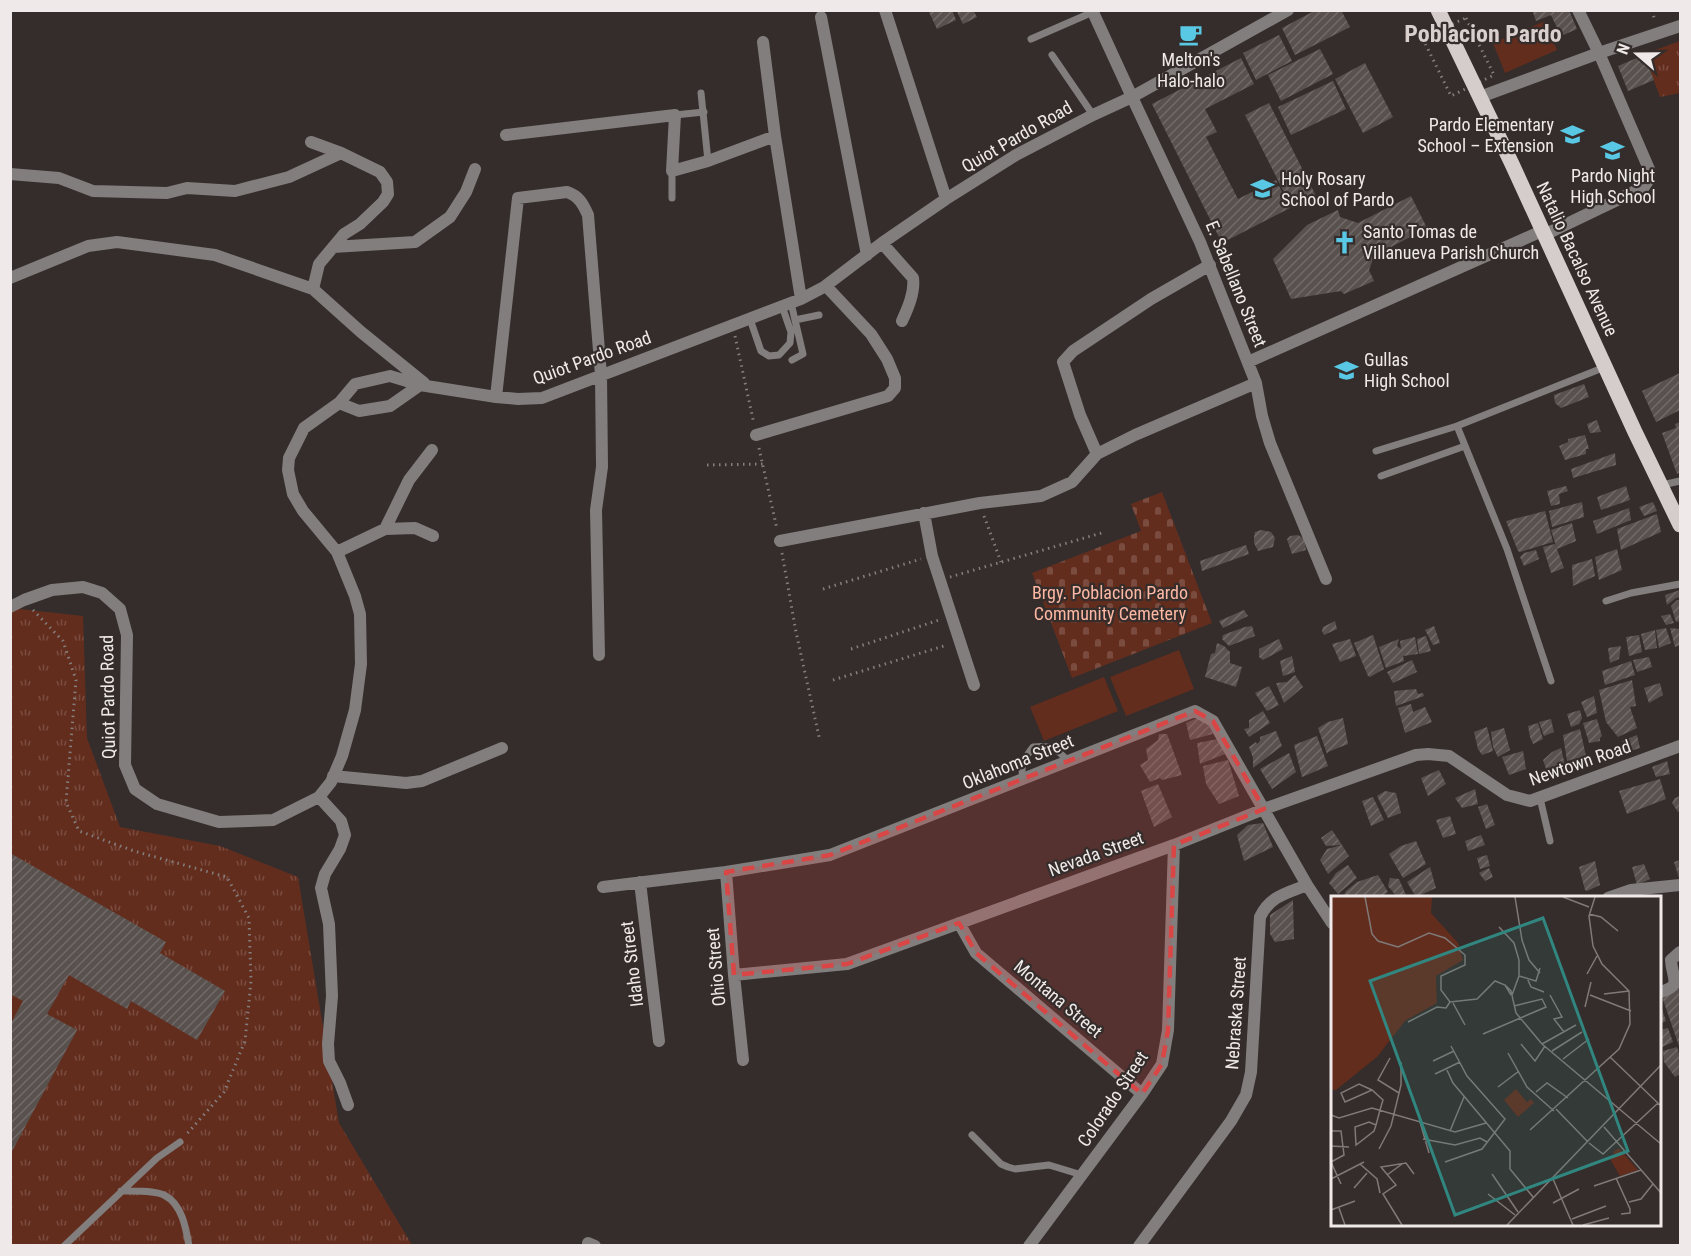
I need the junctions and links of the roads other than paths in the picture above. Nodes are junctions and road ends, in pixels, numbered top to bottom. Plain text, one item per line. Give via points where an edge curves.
1 (885, 10) edge
2 (1288, 10) edge
3 (1438, 10) edge
4 (1578, 10) edge
5 (1093, 11) edge
6 (821, 17) dead end
7 (1680, 26) edge
8 (1031, 39) dead end
9 (763, 42) dead end
10 (1599, 53) junction
11 (1052, 55) dead end
12 (701, 93) dead end
13 (1132, 97) junction
14 (1480, 97) junction
15 (704, 112) junction
16 (675, 115) junction
17 (1093, 115) junction
18 (506, 135) dead end
19 (775, 136) junction
20 (311, 142) dead end
21 (341, 153) junction
22 (708, 161) junction
23 (475, 169) dead end
24 (672, 171) junction
25 (10, 174) edge
26 (672, 198) dead end
27 (946, 200) junction
28 (1543, 233) junction
29 (882, 243) junction
30 (333, 247) junction
31 (867, 255) junction
32 (1210, 265) junction
33 (10, 278) edge
34 (826, 286) junction
35 (313, 289) junction
36 (791, 303) junction
37 (819, 315) dead end
38 (750, 319) junction
39 (795, 320) junction
40 (902, 321) dead end
41 (792, 360) dead end
42 (1248, 362) junction
43 (1605, 367) junction
44 (601, 375) junction
45 (1256, 383) junction
46 (423, 385) junction
47 (496, 397) junction
48 (339, 403) junction
49 (1456, 426) junction
50 (756, 435) dead end
51 (1465, 446) junction
52 (432, 450) dead end
53 (1376, 451) dead end
54 (1097, 454) junction
55 (1381, 476) dead end
56 (1680, 481) edge
57 (1662, 485) junction
58 (924, 513) junction
59 (1680, 525) edge
60 (385, 529) junction
61 (433, 536) dead end
62 (780, 541) road end
63 (337, 552) junction
64 (1326, 579) dead end
65 (1680, 585) edge
66 (1606, 601) dead end
67 (10, 607) edge
68 (599, 655) dead end
69 (1551, 681) dead end
70 (974, 685) dead end
71 (1680, 746) edge
72 (502, 748) dead end
73 (1068, 762) junction
74 (1463, 765) joint
75 (333, 776) junction
76 (1023, 779) junction
77 (319, 797) junction
78 (1540, 798) junction
79 (1264, 809) junction
80 (1550, 841) dead end
81 (1174, 845) junction
82 (726, 872) junction
83 (640, 882) junction
84 (1307, 885) junction
85 (1680, 885) edge
86 (603, 887) dead end
87 (1611, 896) edge
88 (1331, 921) edge
89 (959, 923) junction
90 (1680, 952) edge
91 (734, 975) junction
92 (1661, 991) edge
93 (659, 1041) dead end
94 (743, 1060) dead end
95 (1142, 1094) junction
96 (348, 1106) dead end
97 (972, 1135) dead end
98 (180, 1142) road end
99 (1082, 1175) junction
100 (121, 1191) junction
101 (64, 1245) edge
102 (189, 1245) edge
103 (1029, 1245) edge
104 (1140, 1245) edge

1 - 27 street
2 - 13 street, Quiot Pardo Road
3 - 14 main road, Natalio Bacalso Avenue
4 - 10 street
5 - 8 lane
5 - 13 street, E. Sabellano Street
6 - 31 street
7 - 10 street
9 - 19 street
10 - 14 street
10 - 28 street via 1650,177 1644,187
11 - 17 lane
12 - 15 lane
13 - 17 street, Quiot Pardo Road
13 - 32 street, E. Sabellano Street
14 - 28 main road, Natalio Bacalso Avenue
15 - 16 lane
15 - 22 lane
16 - 18 street
16 - 24 street
17 - 27 street, Quiot Pardo Road via 1016,155
19 - 22 street
19 - 36 street
20 - 21 street
21 - 25 street via 289,177 235,191 93,191 59,178
21 - 30 street via 380,172 387,182 388,194
22 - 24 street
23 - 30 street via 450,217 415,242
24 - 26 lane
27 - 29 street, Quiot Pardo Road
28 - 42 street
28 - 43 main road, Natalio Bacalso Avenue
29 - 31 street, Quiot Pardo Road
29 - 40 street via 913,278 913,291
30 - 35 street via 319,264
31 - 34 street, Quiot Pardo Road
32 - 42 street, E. Sabellano Street
32 - 54 street via 1151,299 1073,351 1063,362
33 - 35 street via 88,246 117,242 214,255
34 - 36 street, Quiot Pardo Road
34 - 50 street via 871,334 887,359 895,388 888,396
35 - 46 street
36 - 38 street, Quiot Pardo Road
36 - 38 lane via 790,343 780,355 769,356 761,351
36 - 39 lane
37 - 39 lane
38 - 44 street, Quiot Pardo Road
39 - 41 lane via 803,354
42 - 45 street, E. Sabellano Street
43 - 49 lane
43 - 57 main road, Natalio Bacalso Avenue
44 - 47 street, Quiot Pardo Road via 542,398
44 - 47 street via 588,215 582,201 567,192 518,198
44 - 68 street via 602,467 596,510
45 - 54 street
45 - 64 street, E. Sabellano Street via 1270,443
46 - 47 street, Quiot Pardo Road
46 - 48 street via 390,406 358,411
46 - 48 street, Quiot Pardo Road via 390,376 355,384
48 - 63 street, Quiot Pardo Road via 304,428 289,458 288,470 293,494 303,511
49 - 51 lane
49 - 53 lane
51 - 55 lane
51 - 69 lane via 1507,549
52 - 60 street via 409,480
54 - 58 street via 1072,482 1041,496
56 - 57 lane
57 - 59 main road, Natalio Bacalso Avenue
58 - 62 street
58 - 70 street via 932,556
60 - 61 street via 415,528
60 - 63 street
63 - 75 street, Quiot Pardo Road via 356,596 361,664 356,710
65 - 66 lane
67 - 77 street, Quiot Pardo Road via 52,590 84,587 102,593 120,609 127,635 125,765 135,789 157,804 219,822 273,820
71 - 78 street, Newtown Road
72 - 75 street via 422,781
73 - 76 street, Oklahoma Street
73 - 76 lane via 1057,750 1033,747 1024,758
73 - 79 street, Oklahoma Street via 1195,711 1213,721
74 - 78 street, Newtown Road via 1507,795 1530,801
74 - 79 street, Nevada Street via 1449,756 1416,755
75 - 77 street, Quiot Pardo Road
76 - 82 street, Oklahoma Street via 830,855
77 - 96 street via 341,821 345,835 321,888 329,924 329,1061
78 - 80 lane
79 - 81 street, Nevada Street
79 - 84 street, Oklahoma Street
81 - 89 street, Nevada Street
81 - 95 street, Colorado Street via 1168,1030 1162,1064
82 - 83 street, Oklahoma Street
82 - 91 street, Ohio Street
83 - 86 street, Oklahoma Street
83 - 93 street, Idaho Street
84 - 88 street, Oklahoma Street
84 - 104 street, Nebraska Street via 1277,897 1260,917 1251,1072 1246,1095
85 - 87 street
89 - 91 street, Nevada Street via 846,964
89 - 95 street, Montana Street via 976,953
90 - 92 street via 1671,960 1674,986
91 - 94 street, Ohio Street
95 - 99 street, Colorado Street
97 - 99 lane via 1008,1167 1048,1165
98 - 100 lane
99 - 103 street, Colorado Street
100 - 101 lane
100 - 102 lane via 164,1195 184,1220

